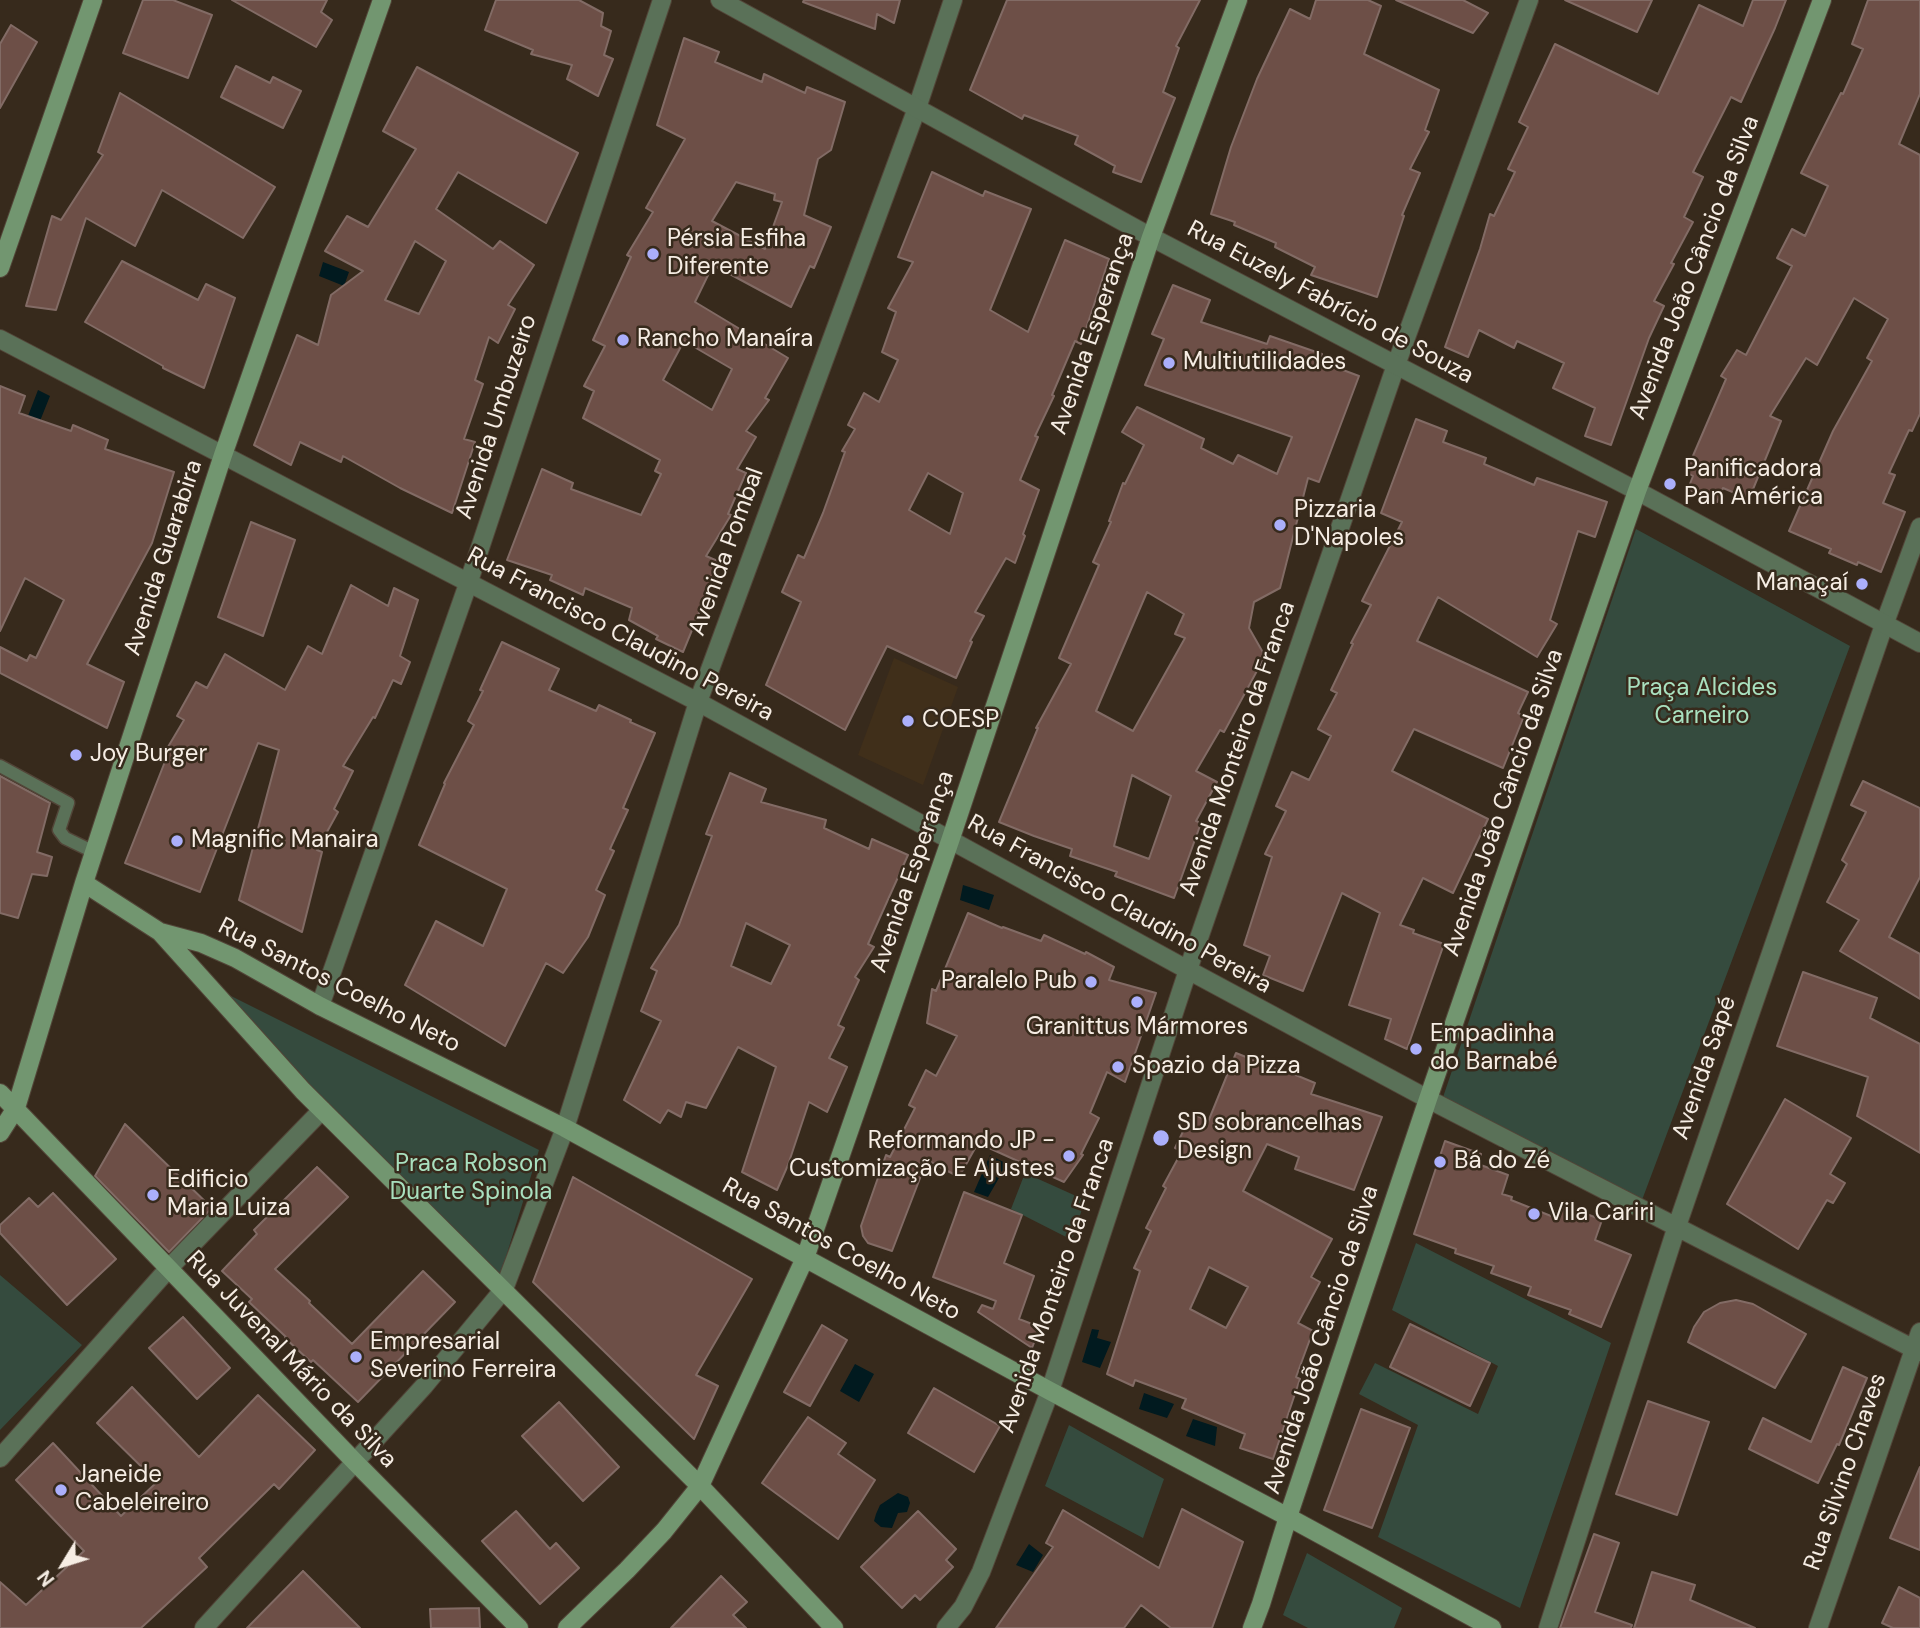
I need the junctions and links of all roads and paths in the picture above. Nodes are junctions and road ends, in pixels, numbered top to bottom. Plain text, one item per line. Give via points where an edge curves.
1 (93, 0) edge
2 (382, 0) edge
3 (662, 0) edge
4 (720, 0) edge
5 (953, 0) edge
6 (1238, 0) edge
7 (1529, 0) edge
8 (1822, 0) edge
9 (917, 107) junction
10 (1152, 237) junction
11 (0, 268) edge
12 (0, 338) edge
13 (1396, 365) junction
14 (223, 454) junction
15 (1637, 491) junction
16 (1920, 527) edge
17 (468, 584) junction
18 (1884, 625) junction
19 (1920, 643) edge
20 (698, 702) junction
21 (0, 766) edge
22 (950, 841) junction
23 (94, 852) junction
24 (84, 883) junction
25 (160, 932) junction
26 (1188, 970) junction
27 (320, 1006) junction
28 (0, 1093) edge
29 (1428, 1099) junction
30 (16, 1108) junction
31 (322, 1110) junction
32 (565, 1128) junction
33 (0, 1133) edge
34 (1677, 1226) junction
35 (805, 1258) junction
36 (169, 1268) junction
37 (503, 1289) junction
38 (1918, 1344) edge
39 (1050, 1391) junction
40 (0, 1458) edge
41 (355, 1462) junction
42 (700, 1486) junction
43 (1288, 1517) junction
44 (204, 1628) edge
45 (519, 1628) edge
46 (567, 1628) edge
47 (834, 1628) edge
48 (946, 1628) edge
49 (1252, 1628) edge
50 (1492, 1628) edge
51 (1548, 1628) edge
52 (1818, 1628) edge

1 - 11 main road
2 - 14 main road, Avenida Guarabira
3 - 17 street, Avenida Umbuzeiro
4 - 9 street, Rua Euzely Fabrício de Souza
5 - 9 street, Avenida Pombal
6 - 10 main road, Avenida Esperança
7 - 13 street, Avenida Monteiro da Franca
8 - 15 main road, Avenida João Câncio da Silva
9 - 10 street, Rua Euzely Fabrício de Souza
9 - 20 street, Avenida Pombal
10 - 13 street, Rua Euzely Fabrício de Souza
10 - 22 main road, Avenida Esperança
12 - 14 street, Rua Francisco Claudino Pereira
13 - 15 street, Rua Euzely Fabrício de Souza
13 - 26 street, Avenida Monteiro da Franca
14 - 17 street, Rua Francisco Claudino Pereira
14 - 23 main road, Avenida Guarabira
15 - 18 street, Rua Euzely Fabrício de Souza
15 - 29 main road, Avenida João Câncio da Silva
16 - 18 street, Avenida Sapé
17 - 20 street, Rua Francisco Claudino Pereira
17 - 27 street, Avenida Umbuzeiro
18 - 19 street, Rua Euzely Fabrício de Souza
18 - 34 street, Avenida Sapé
20 - 22 street, Rua Francisco Claudino Pereira
20 - 32 street, Avenida Pombal
21 - 23 lane via 68,803 59,830 65,838
22 - 26 street, Rua Francisco Claudino Pereira
22 - 35 main road, Avenida Esperança
23 - 24 main road, Avenida Guarabira
24 - 25 main road
24 - 30 main road, Avenida Guarabira
25 - 27 main road, Rua Santos Coelho Neto via 235,958
25 - 31 main road
26 - 29 street, Rua Francisco Claudino Pereira
26 - 39 street, Avenida Monteiro da Franca
27 - 32 main road, Rua Santos Coelho Neto
28 - 30 main road, Rua Juvenal Mário da Silva
29 - 34 street, Rua Francisco Claudino Pereira
29 - 43 main road, Avenida João Câncio da Silva
30 - 33 main road, Avenida Guarabira
30 - 36 main road, Rua Juvenal Mário da Silva
31 - 36 street
31 - 37 main road
32 - 35 main road, Rua Santos Coelho Neto
32 - 37 street, Avenida Pombal
34 - 38 street, Rua Francisco Claudino Pereira
34 - 51 street, Avenida Sapé
35 - 39 main road, Rua Santos Coelho Neto
35 - 42 main road, Avenida Esperança
36 - 40 street
36 - 41 main road, Rua Juvenal Mário da Silva
37 - 41 street, Avenida Pombal
37 - 42 main road
38 - 52 street, Rua Silvino Chaves
39 - 43 main road, Rua Santos Coelho Neto
39 - 48 street, Avenida Monteiro da Franca via 981,1572
41 - 44 street, Avenida Pombal
41 - 45 main road, Rua Juvenal Mário da Silva
42 - 46 main road, Avenida Esperança via 664,1531
42 - 47 main road
43 - 49 main road, Avenida João Câncio da Silva
43 - 50 main road, Rua Santos Coelho Neto

